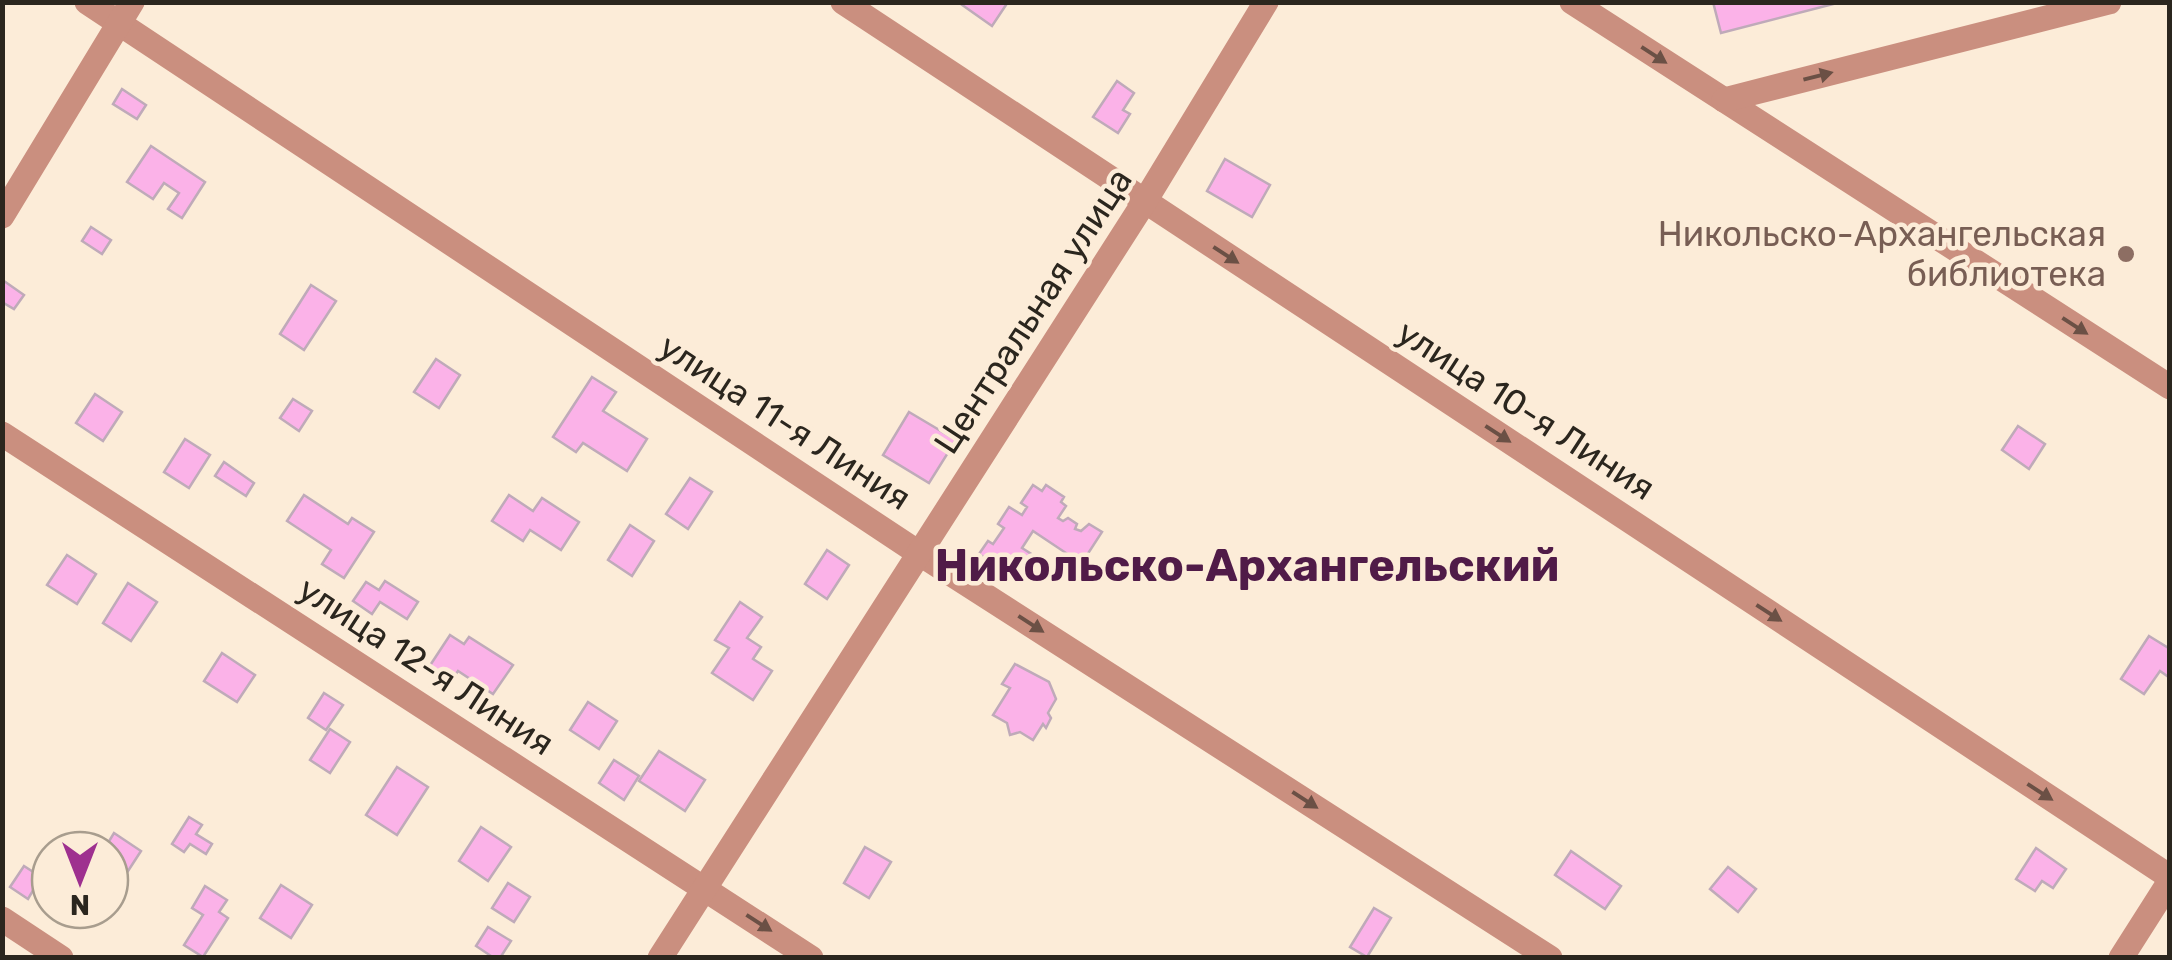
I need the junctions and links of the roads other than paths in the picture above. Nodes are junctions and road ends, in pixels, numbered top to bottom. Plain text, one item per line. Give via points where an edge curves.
1 (86, 2) edge
2 (843, 2) edge
3 (1266, 2) edge
4 (1572, 2) edge
5 (2109, 2) edge
6 (2063, 8) edge
7 (126, 13) edge
8 (1724, 100) junction
9 (1145, 201) junction
10 (2, 216) edge
11 (2170, 387) edge
12 (2, 434) edge
13 (920, 553) junction
14 (2170, 879) edge
15 (706, 888) junction
16 (2, 919) edge
17 (60, 958) edge
18 (660, 958) edge
19 (812, 958) edge
20 (1550, 958) edge
21 (2121, 958) edge

1 - 7 street, улица 11-я Линия
2 - 9 street, улица 10-я Линия
3 - 9 street, Центральная улица
4 -> 8 street
5 - 6 street
8 -> 6 street
7 - 10 street
7 - 13 street, улица 11-я Линия
8 -> 11 street
9 - 13 street, Центральная улица
9 -> 14 street, улица 10-я Линия
12 - 15 street, улица 12-я Линия
13 - 15 street, Центральная улица
13 -> 20 street, улица 11-я Линия
14 - 21 street
15 - 18 street, Центральная улица
15 -> 19 street, улица 12-я Линия
16 - 17 street

